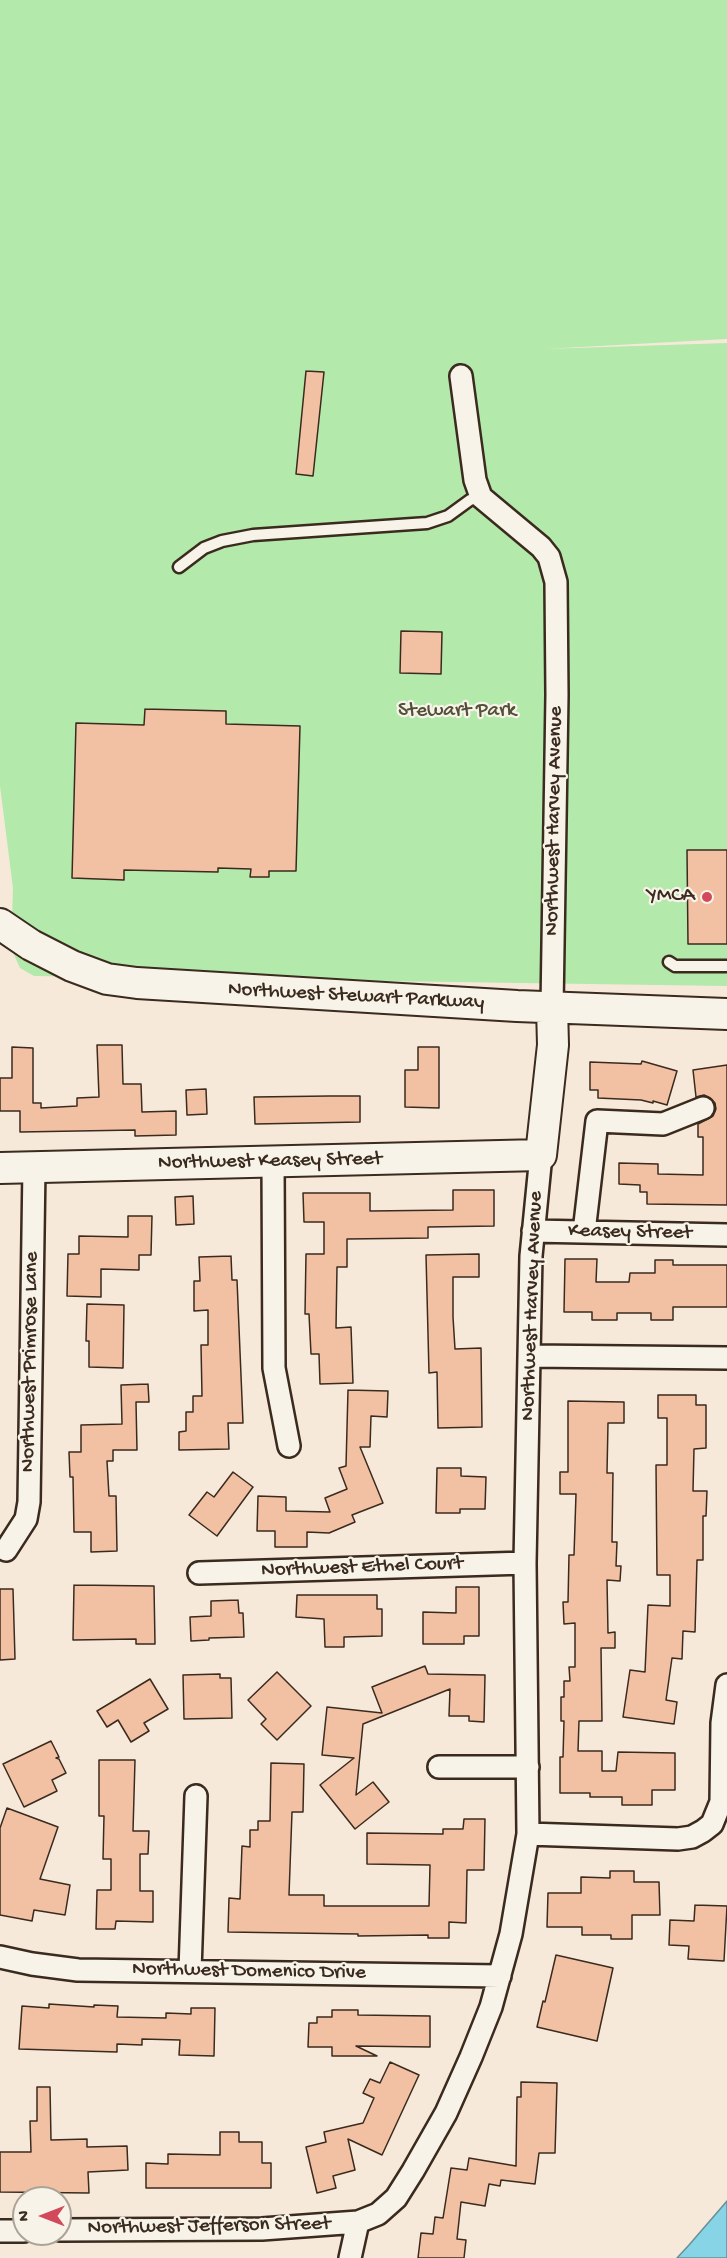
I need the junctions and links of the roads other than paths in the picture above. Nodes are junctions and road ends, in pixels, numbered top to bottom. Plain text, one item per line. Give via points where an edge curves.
1 (461, 376) dead end
2 (481, 497) junction
3 (179, 567) dead end
4 (0, 924) edge
5 (669, 962) dead end
6 (727, 966) edge
7 (552, 1007) junction
8 (727, 1014) edge
9 (703, 1108) dead end
10 (541, 1155) junction
11 (273, 1161) junction
12 (34, 1167) junction
13 (0, 1168) edge
14 (533, 1231) junction
15 (584, 1232) junction
16 (727, 1235) edge
17 (529, 1356) junction
18 (727, 1358) edge
19 (289, 1446) dead end
20 (6, 1550) dead end
21 (525, 1563) junction
22 (199, 1573) dead end
23 (727, 1685) edge
24 (439, 1767) dead end
25 (528, 1767) junction
26 (196, 1796) dead end
27 (528, 1834) junction
28 (0, 1957) edge
29 (190, 1971) junction
30 (500, 1976) junction
31 (358, 2222) junction
32 (72, 2230) edge
33 (350, 2258) edge

1 - 2 street via 475,480
2 - 3 lane via 427,523 253,535 222,541 204,548
2 - 7 street, Northwest Harvey Avenue via 549,557 556,582
4 - 7 main road, Northwest Stewart Parkway via 31,945 107,979
5 - 6 lane via 675,966
7 - 8 main road, Northwest Stewart Parkway
7 - 10 main road, Northwest Harvey Avenue via 553,1045
9 - 15 street via 663,1124 587,1121
10 - 11 main road, Northwest Keasey Street
10 - 14 street, Northwest Harvey Avenue
11 - 12 main road, Northwest Keasey Street
11 - 19 street via 274,1368
12 - 13 main road, Northwest Keasey Street
12 - 20 street, Northwest Primrose Lane via 29,1502 26,1519
14 - 15 street, Keasey Street
14 - 17 street, Northwest Harvey Avenue
15 - 16 street, Keasey Street
17 - 18 street
17 - 21 street, Northwest Harvey Avenue
21 - 22 street, Northwest Ethel Court
21 - 25 street, Northwest Harvey Avenue
23 - 27 street via 722,1723 722,1789 712,1824 692,1837 678,1839
24 - 25 street
25 - 27 street, Northwest Harvey Avenue
26 - 29 street
27 - 30 street, Northwest Harvey Avenue
28 - 29 street, Northwest Domenico Drive via 78,1970
29 - 30 street, Northwest Domenico Drive
30 - 31 street, Northwest Harvey Avenue via 446,2113 396,2198 378,2214
31 - 32 street, Northwest Jefferson Street via 262,2229
31 - 33 street

